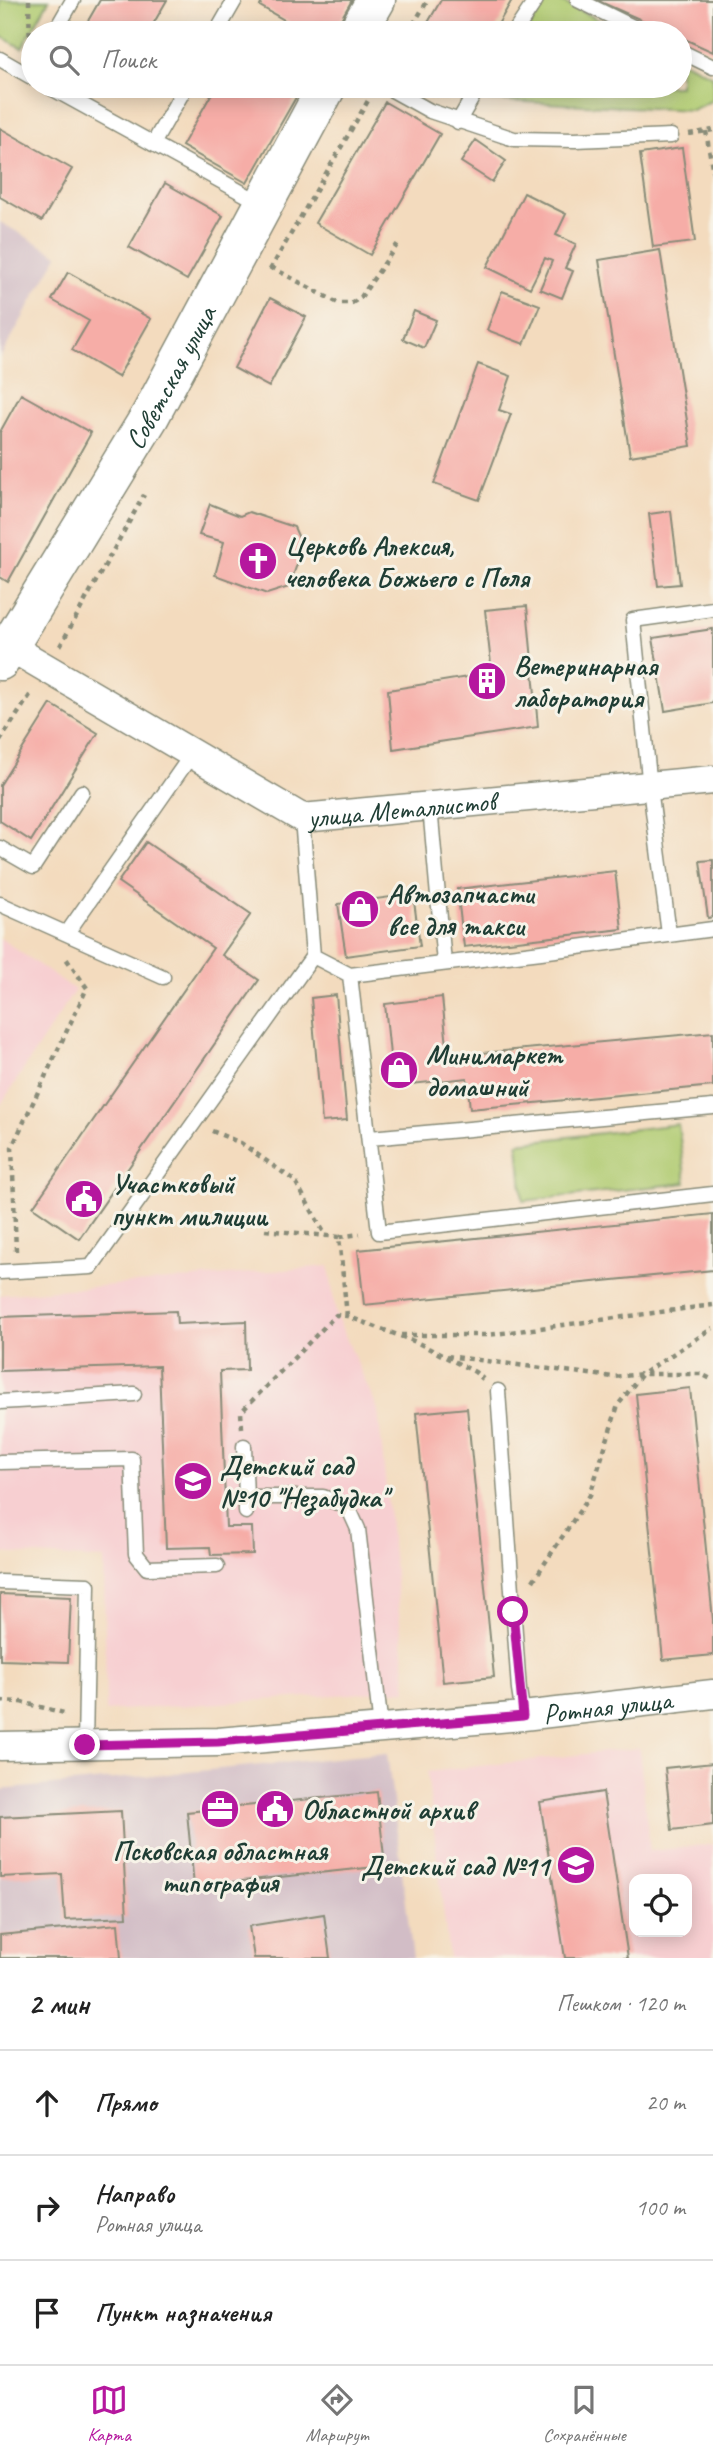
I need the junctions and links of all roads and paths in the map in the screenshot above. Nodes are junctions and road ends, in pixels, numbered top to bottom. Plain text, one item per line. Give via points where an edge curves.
1 (29, 0) edge
2 (73, 0) edge
3 (235, 0) edge
4 (376, 0) edge
5 (428, 0) edge
6 (536, 0) edge
7 (578, 0) edge
8 (30, 21) edge
9 (61, 21) edge
10 (223, 21) edge
11 (364, 21) edge
12 (415, 21) edge
13 (522, 21) edge
14 (621, 21) edge
15 (692, 57) edge
16 (0, 59) edge
17 (713, 67) edge
18 (21, 69) edge
19 (70, 98) edge
20 (180, 98) edge
21 (320, 98) edge
22 (407, 98) edge
23 (472, 98) edge
24 (458, 122) junction
25 (706, 131) dead end
26 (671, 136) dead end
27 (153, 144) junction
28 (713, 173) edge
29 (262, 204) junction
30 (399, 242) dead end
31 (271, 267) dead end
32 (713, 609) edge
33 (3, 649) edge
34 (192, 754) junction
35 (713, 780) edge
36 (650, 788) junction
37 (82, 792) dead end
38 (430, 807) junction
39 (302, 818) junction
40 (0, 848) edge
41 (0, 904) edge
42 (713, 929) edge
43 (67, 933) junction
44 (669, 934) junction
45 (313, 956) junction
46 (444, 963) junction
47 (349, 975) junction
48 (163, 977) dead end
49 (713, 1107) edge
50 (193, 1124) junction
51 (370, 1138) junction
52 (713, 1194) edge
53 (265, 1230) dead end
54 (379, 1232) junction
55 (326, 1236) junction
56 (339, 1237) junction
57 (16, 1271) junction
58 (0, 1272) edge
59 (713, 1305) edge
60 (347, 1316) junction
61 (713, 1328) edge
62 (397, 1335) junction
63 (442, 1356) junction
64 (642, 1374) junction
65 (713, 1380) edge
66 (498, 1391) joint
67 (134, 1394) dead end
68 (0, 1402) edge
69 (244, 1446) joint
70 (0, 1462) edge
71 (217, 1566) dead end
72 (0, 1582) edge
73 (513, 1612) junction
74 (713, 1694) edge
75 (523, 1716) junction
76 (381, 1728) junction
77 (85, 1745) junction
78 (0, 1746) edge

1 - 8 path
2 - 9 lane
3 - 10 lane
4 - 11 street
5 - 12 path
6 - 13 lane
7 - 14 lane
15 - 17 lane
16 - 18 lane
19 - 27 lane
20 - 27 lane
21 - 29 street, Советская улица
22 - 24 lane
23 - 24 lane
24 - 26 lane via 514,139
25 - 28 path
27 - 29 lane
29 - 33 street, Советская улица via 150,416
30 - 31 path via 352,303 338,303
32 - 36 lane via 633,620
33 - 34 street, улица Металлистов
34 - 39 street, улица Металлистов
34 - 43 lane
35 - 36 street, улица Металлистов
36 - 38 street, улица Металлистов
36 - 44 lane
37 - 40 lane via 33,867
38 - 39 street, улица Металлистов
38 - 46 lane
39 - 45 lane
41 - 43 lane
42 - 44 lane
43 - 48 lane
43 - 57 path via 65,957 86,988 12,1147
44 - 46 lane
45 - 47 lane
45 - 50 lane
46 - 47 lane
47 - 51 lane
49 - 51 lane
50 - 55 path via 241,1143 295,1181
50 - 57 lane via 91,1267
51 - 54 lane
52 - 54 lane
53 - 55 path
54 - 56 path
55 - 56 path
56 - 60 path
57 - 58 lane
59 - 62 path via 488,1335
60 - 62 path
60 - 69 path via 336,1315 241,1412
61 - 64 path
62 - 63 path
63 - 64 path via 613,1377
63 - 66 path via 475,1372
64 - 65 path via 701,1374
64 - 73 path via 618,1405 590,1495
66 - 73 lane
67 - 68 lane
69 - 76 lane via 246,1504 323,1497 348,1507 358,1529
70 - 71 lane via 132,1459 136,1554 147,1568
72 - 77 lane via 88,1585
73 - 75 lane
74 - 75 street, Ротная улица
75 - 76 street, Ротная улица
76 - 77 street, Ротная улица via 218,1742
77 - 78 street, Ротная улица

